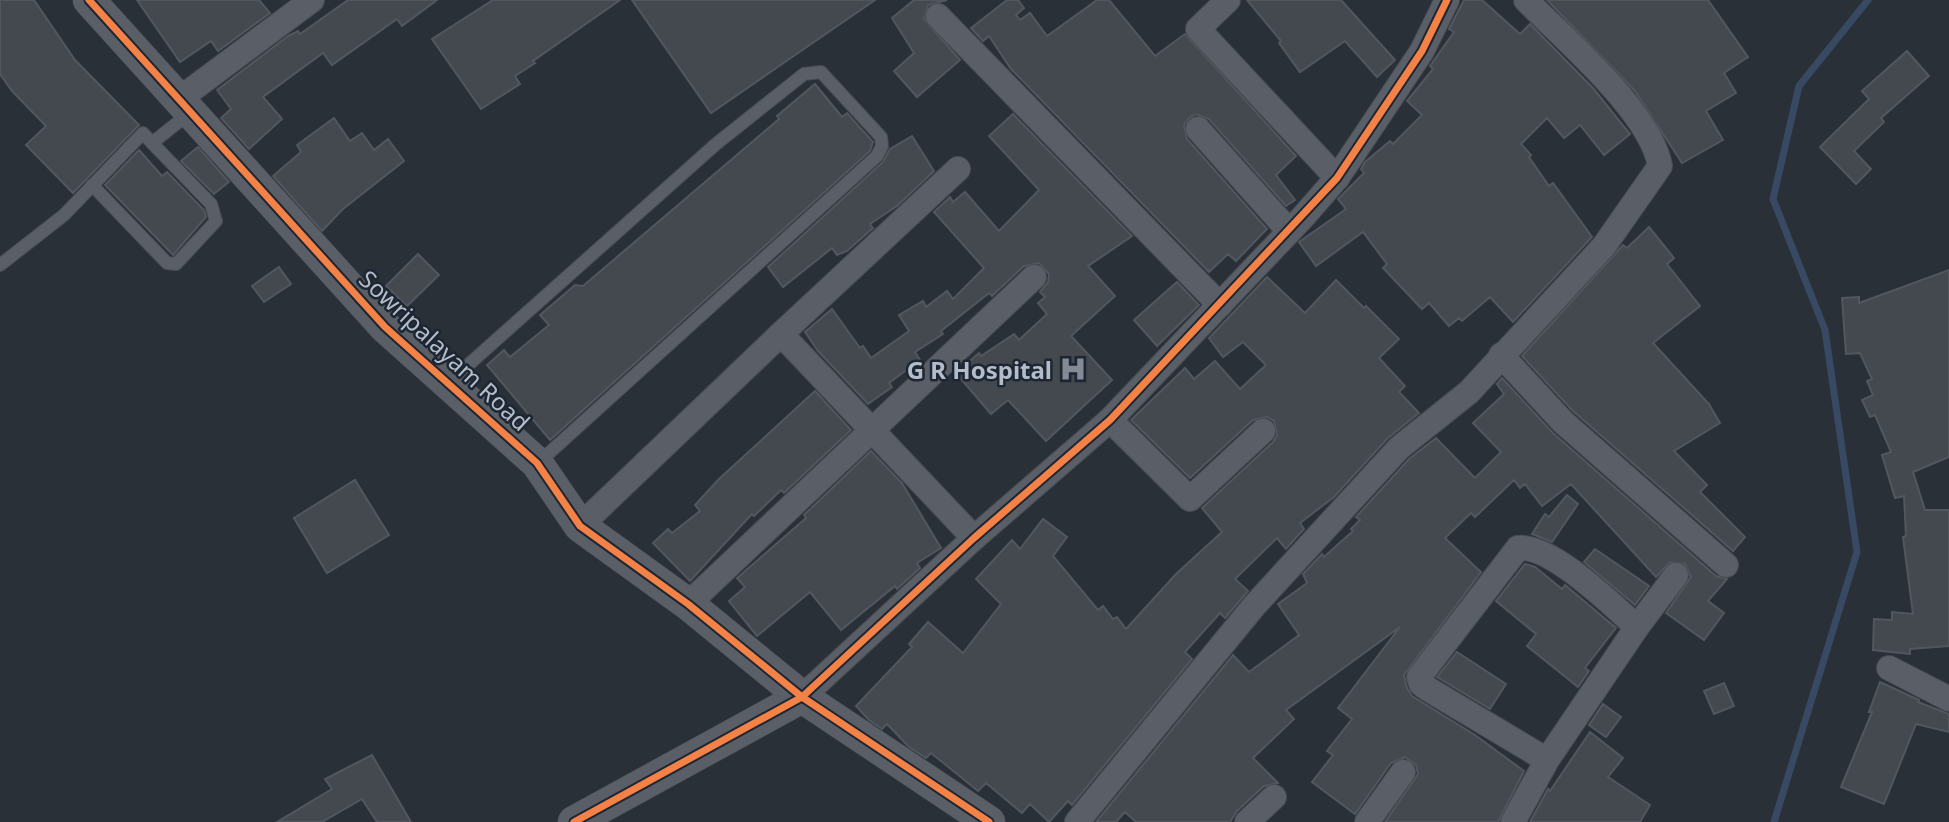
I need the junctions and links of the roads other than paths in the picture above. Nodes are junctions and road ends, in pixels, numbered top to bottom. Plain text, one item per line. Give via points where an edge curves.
1 (89, 0) edge
2 (1228, 0) edge
3 (1447, 0) edge
4 (1526, 0) edge
5 (301, 3) edge
6 (938, 16) dead end
7 (185, 106) junction
8 (1198, 129) dead end
9 (152, 143) junction
10 (958, 169) dead end
11 (1337, 178) junction
12 (92, 185) junction
13 (1289, 232) junction
14 (0, 265) edge
15 (1034, 277) dead end
16 (1220, 305) junction
17 (780, 334) junction
18 (1501, 355) junction
19 (449, 382) junction
20 (1110, 420) junction
21 (872, 430) junction
22 (1263, 430) dead end
23 (537, 463) junction
24 (580, 526) junction
25 (974, 538) junction
26 (1726, 565) dead end
27 (1676, 575) dead end
28 (688, 604) junction
29 (1637, 627) junction
30 (1889, 667) dead end
31 (802, 697) junction
32 (1949, 699) edge
33 (1547, 760) junction
34 (1403, 772) dead end
35 (1274, 797) dead end
36 (574, 822) edge
37 (989, 822) edge
38 (1077, 822) edge
39 (1247, 822) edge
40 (1367, 822) edge
41 (1513, 822) edge

1 - 7 street, Sowripalayam Road
2 - 11 street via 1198,29
3 - 11 street via 1422,51
4 - 18 street via 1626,104 1657,150 1660,166 1605,246
5 - 7 street
6 - 16 street
7 - 9 lane
7 - 19 street, Sowripalayam Road via 385,327
8 - 13 street
9 - 12 lane via 143,133
9 - 12 lane via 211,204 216,221 176,264 167,263
10 - 17 street
11 - 13 street
12 - 14 lane via 64,215
13 - 16 street
15 - 21 street
16 - 20 street
17 - 21 street
17 - 24 street
18 - 26 street via 1572,430
18 - 38 street via 1469,392 1399,448 1254,606
19 - 23 street, Sowripalayam Road
19 - 23 lane via 716,144 804,74 821,72 881,137 877,156
20 - 22 street via 1190,499
20 - 25 street
21 - 25 street
21 - 28 street
23 - 24 street, Sowripalayam Road
24 - 28 street, Sowripalayam Road
25 - 31 street
27 - 29 street
28 - 31 street, Sowripalayam Road
29 - 33 street
29 - 33 street via 1549,556 1530,546 1518,548 1419,677 1421,684
30 - 32 street
31 - 36 street
31 - 37 street, Sowripalayam Road
33 - 41 street
34 - 40 street
35 - 39 street

